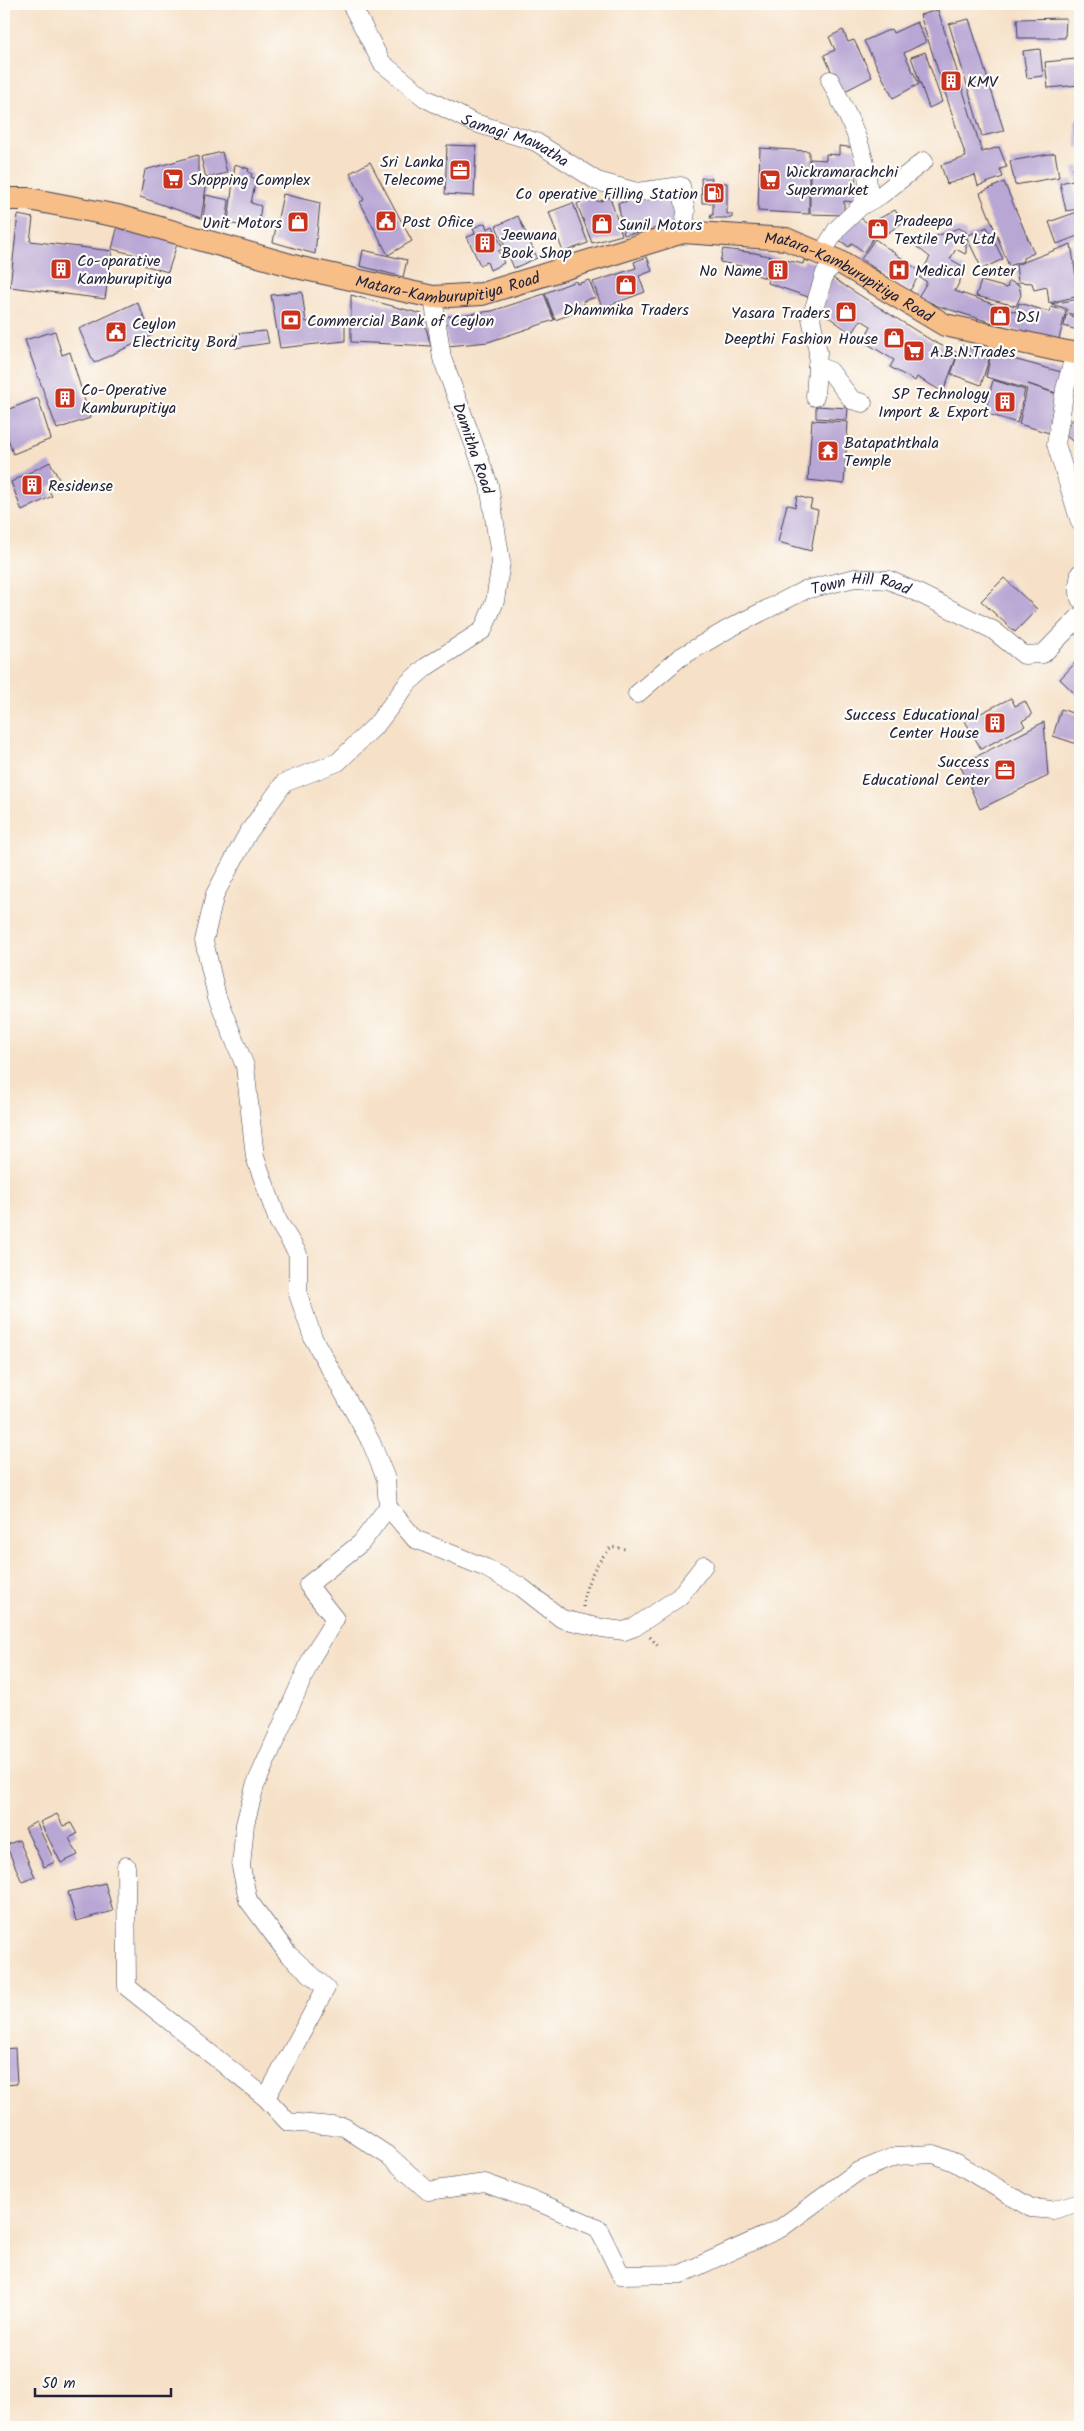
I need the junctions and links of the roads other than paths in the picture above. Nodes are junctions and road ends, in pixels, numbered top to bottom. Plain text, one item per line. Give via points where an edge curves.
1 (351, 4) edge
2 (830, 80) dead end
3 (924, 161) dead end
4 (4, 199) edge
5 (861, 206) junction
6 (683, 232) junction
7 (830, 257) junction
8 (433, 297) junction
9 (1079, 356) edge
10 (817, 366) junction
11 (815, 397) dead end
12 (863, 402) dead end
13 (1080, 522) edge
14 (1080, 573) edge
15 (1080, 599) edge
16 (1080, 616) edge
17 (637, 694) dead end
18 (388, 1507) junction
19 (704, 1565) dead end
20 (126, 1866) dead end
21 (266, 2098) junction
22 (1080, 2202) edge

1 - 6 street, Samagi Mawatha via 382,63 425,98 472,122 536,142 597,181 637,192 681,186 686,212
2 - 5 street via 863,156 868,186
3 - 5 street via 881,195
4 - 8 main road, Matara-Kamburupitiya Road via 29,199 118,216 301,268
5 - 7 street via 837,229
6 - 7 main road, Matara-Kamburupitiya Road via 786,239
6 - 8 main road, Matara-Kamburupitiya Road via 482,294
7 - 9 main road, Matara-Kamburupitiya Road via 945,325
7 - 10 street via 811,318 818,352
8 - 18 street, Damitha Road via 442,358 489,485 501,562 495,601 483,630 426,667 408,683 377,724 338,762 284,783 248,833 215,894 204,941 217,997 245,1066 255,1157 278,1221 298,1254 298,1294 312,1338 372,1442 386,1478
9 - 13 street via 1065,389 1056,444
10 - 11 street
10 - 12 street via 830,371 852,400
14 - 15 street
16 - 17 street, Town Hill Road via 1042,654 1024,655 993,630 918,593 889,580 855,578 804,590 730,628 678,658
18 - 19 street via 415,1539 486,1568 521,1587 562,1619 624,1631 679,1597
18 - 21 street via 361,1542 308,1585 335,1619 313,1655 255,1786 245,1824 241,1867 248,1900 288,1954 326,1988
20 - 21 street via 127,1987
21 - 22 street via 288,2122 344,2127 390,2156 428,2191 485,2183 598,2228 621,2275 681,2274 781,2228 857,2172 896,2156 934,2154 956,2163 1032,2208 1053,2210

